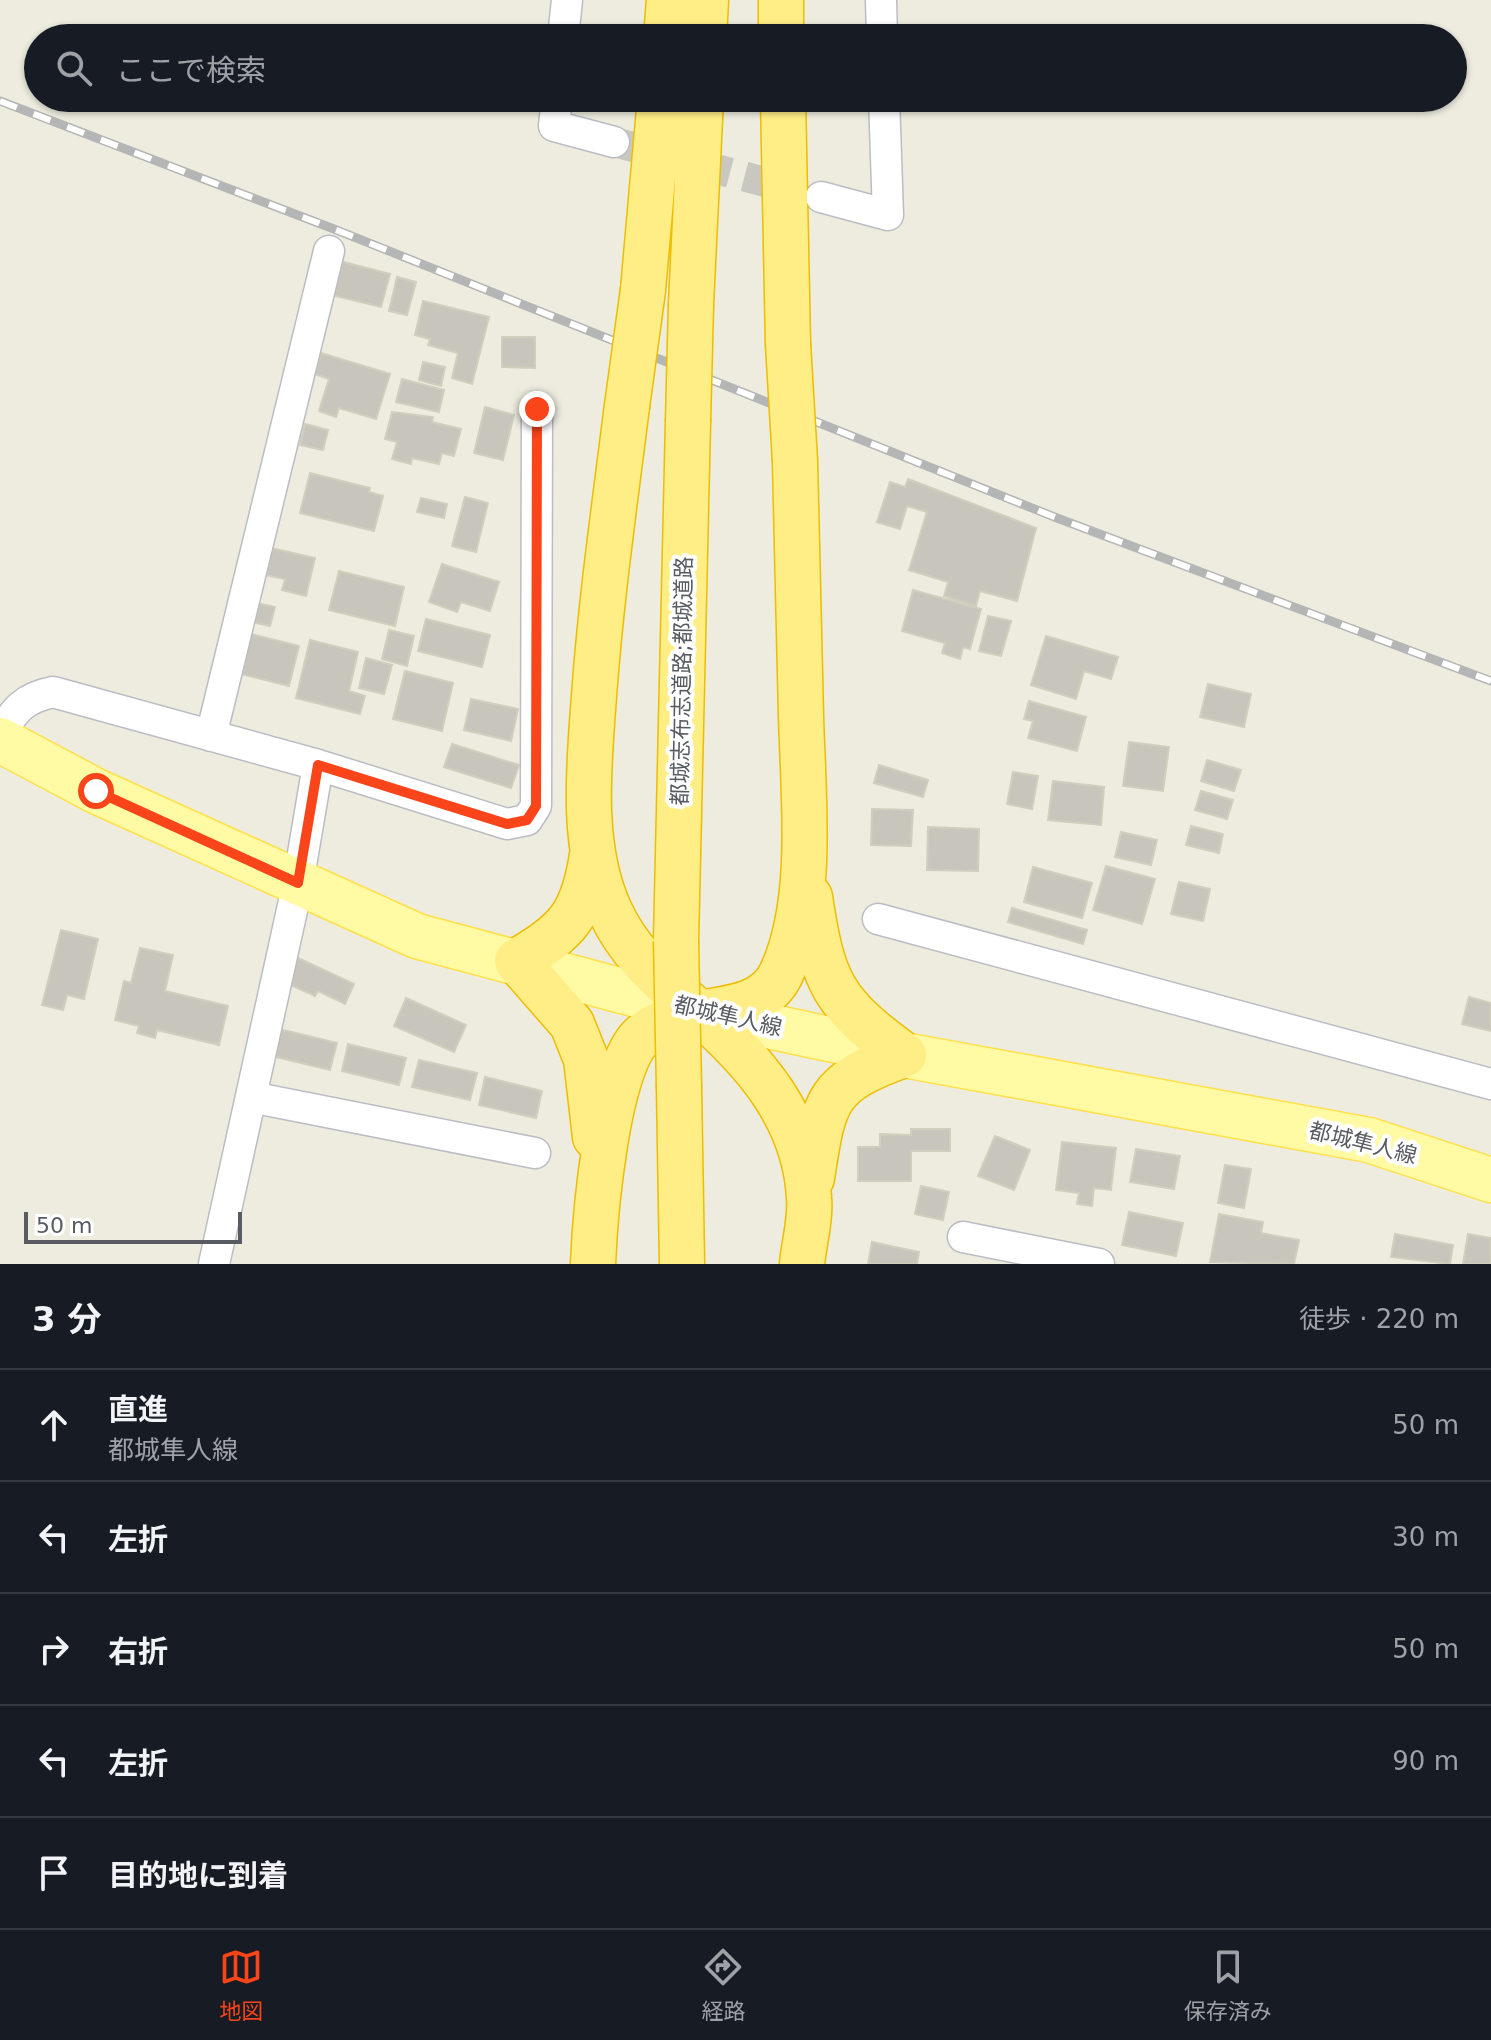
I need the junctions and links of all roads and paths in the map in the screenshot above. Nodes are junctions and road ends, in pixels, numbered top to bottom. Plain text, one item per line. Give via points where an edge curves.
1 (567, 0) edge
2 (669, 0) edge
3 (706, 0) edge
4 (781, 0) edge
5 (881, 0) edge
6 (564, 24) edge
7 (667, 24) edge
8 (705, 24) edge
9 (781, 24) edge
10 (882, 24) edge
11 (556, 112) edge
12 (659, 112) edge
13 (700, 112) edge
14 (783, 112) edge
15 (884, 112) edge
16 (614, 142) tunnel mouth
17 (821, 197) tunnel mouth
18 (329, 251) dead end
19 (537, 409) dead end
20 (0, 733) edge
21 (211, 736) junction
22 (0, 740) edge
23 (318, 765) junction
24 (592, 853) junction
25 (805, 863) junction
26 (298, 883) junction
27 (878, 919) dead end
28 (517, 961) junction
29 (697, 1011) junction
30 (904, 1055) junction
31 (1491, 1084) edge
32 (251, 1097) junction
33 (535, 1153) dead end
34 (597, 1180) junction
35 (1491, 1180) edge
36 (810, 1198) junction
37 (963, 1237) dead end
38 (214, 1264) edge
39 (593, 1264) edge
40 (682, 1264) edge
41 (802, 1264) edge
42 (1099, 1264) edge

1 - 6 street
2 - 7 highway
3 - 8 highway
4 - 9 highway
5 - 10 street
11 - 16 street via 554,126
12 - 24 highway, bridge via 643,290 596,669 589,762
13 - 40 highway, 都城志布志道路;都城道路, bridge via 676,941
14 - 25 highway, bridge
15 - 17 street via 888,215
18 - 21 street
19 - 23 street via 536,806 527,820 507,824
20 - 21 street via 19,704 53,692
21 - 23 street
22 - 26 main road, 都城隼人線 via 96,791
23 - 26 street
24 - 28 highway via 587,892 574,918 553,940
24 - 29 highway via 609,910 631,948 665,986
25 - 29 highway via 790,953 779,979 759,999 735,1008
25 - 30 highway via 817,948 834,990 856,1020
26 - 28 main road, 都城隼人線 via 417,936
26 - 32 street
27 - 31 street
28 - 29 main road, 都城隼人線
28 - 34 highway via 572,1024 586,1059
29 - 30 main road, 都城隼人線
29 - 34 highway via 664,1020 640,1038 625,1061
29 - 36 highway via 781,1100 798,1141
30 - 35 main road, 都城隼人線 via 1369,1140
30 - 36 highway via 859,1071 832,1095 820,1125
32 - 33 street
32 - 38 street
34 - 39 highway
36 - 41 highway
37 - 42 street

